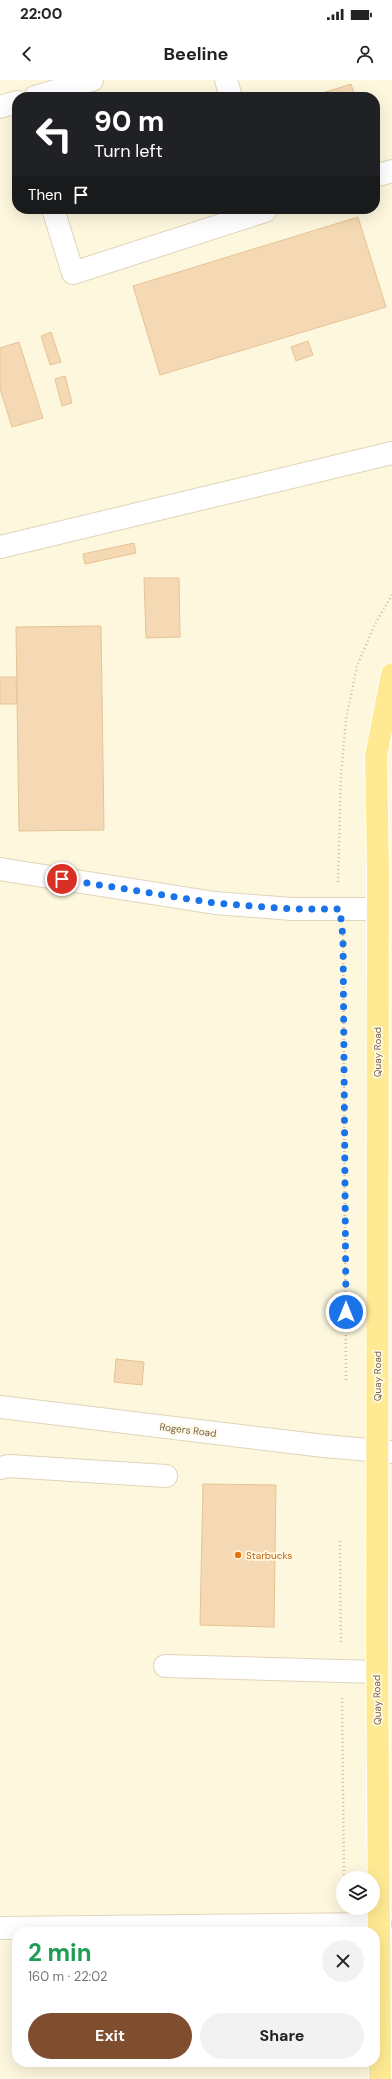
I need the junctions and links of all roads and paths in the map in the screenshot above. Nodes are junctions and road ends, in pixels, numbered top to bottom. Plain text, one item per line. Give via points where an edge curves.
1 (92, 80) edge
2 (226, 80) edge
3 (52, 92) edge
4 (230, 92) edge
5 (12, 103) edge
6 (0, 107) edge
7 (392, 171) edge
8 (380, 175) edge
9 (55, 214) edge
10 (255, 214) edge
11 (392, 453) edge
12 (0, 547) edge
13 (392, 594) edge
14 (392, 674) edge
15 (0, 869) edge
16 (340, 909) junction
17 (377, 909) junction
18 (346, 1382) dead end
19 (0, 1407) edge
20 (384, 1452) edge
21 (0, 1468) edge
22 (166, 1476) dead end
23 (340, 1541) dead end
24 (164, 1666) dead end
25 (342, 1671) junction
26 (377, 1672) junction
27 (344, 1871) edge
28 (380, 1924) junction
29 (95, 1927) edge
30 (0, 1928) edge
31 (12, 1928) edge
32 (380, 2079) edge

1 - 3 street
2 - 4 street
5 - 6 street
7 - 8 street
9 - 10 street via 73,273
11 - 12 street
13 - 16 path via 375,624 357,666 346,719 341,775 338,890
14 - 17 main road, Quay Road via 376,756
15 - 16 street via 214,903 292,909
16 - 17 street
16 - 18 path via 343,938
17 - 20 main road, Quay Road
19 - 20 street, Rogers Road
20 - 26 main road, Quay Road
21 - 22 street via 9,1466
23 - 25 path
24 - 25 street
25 - 26 street
25 - 27 path
26 - 28 main road, Quay Road
28 - 29 street
28 - 32 main road, Quay Road
30 - 31 street

